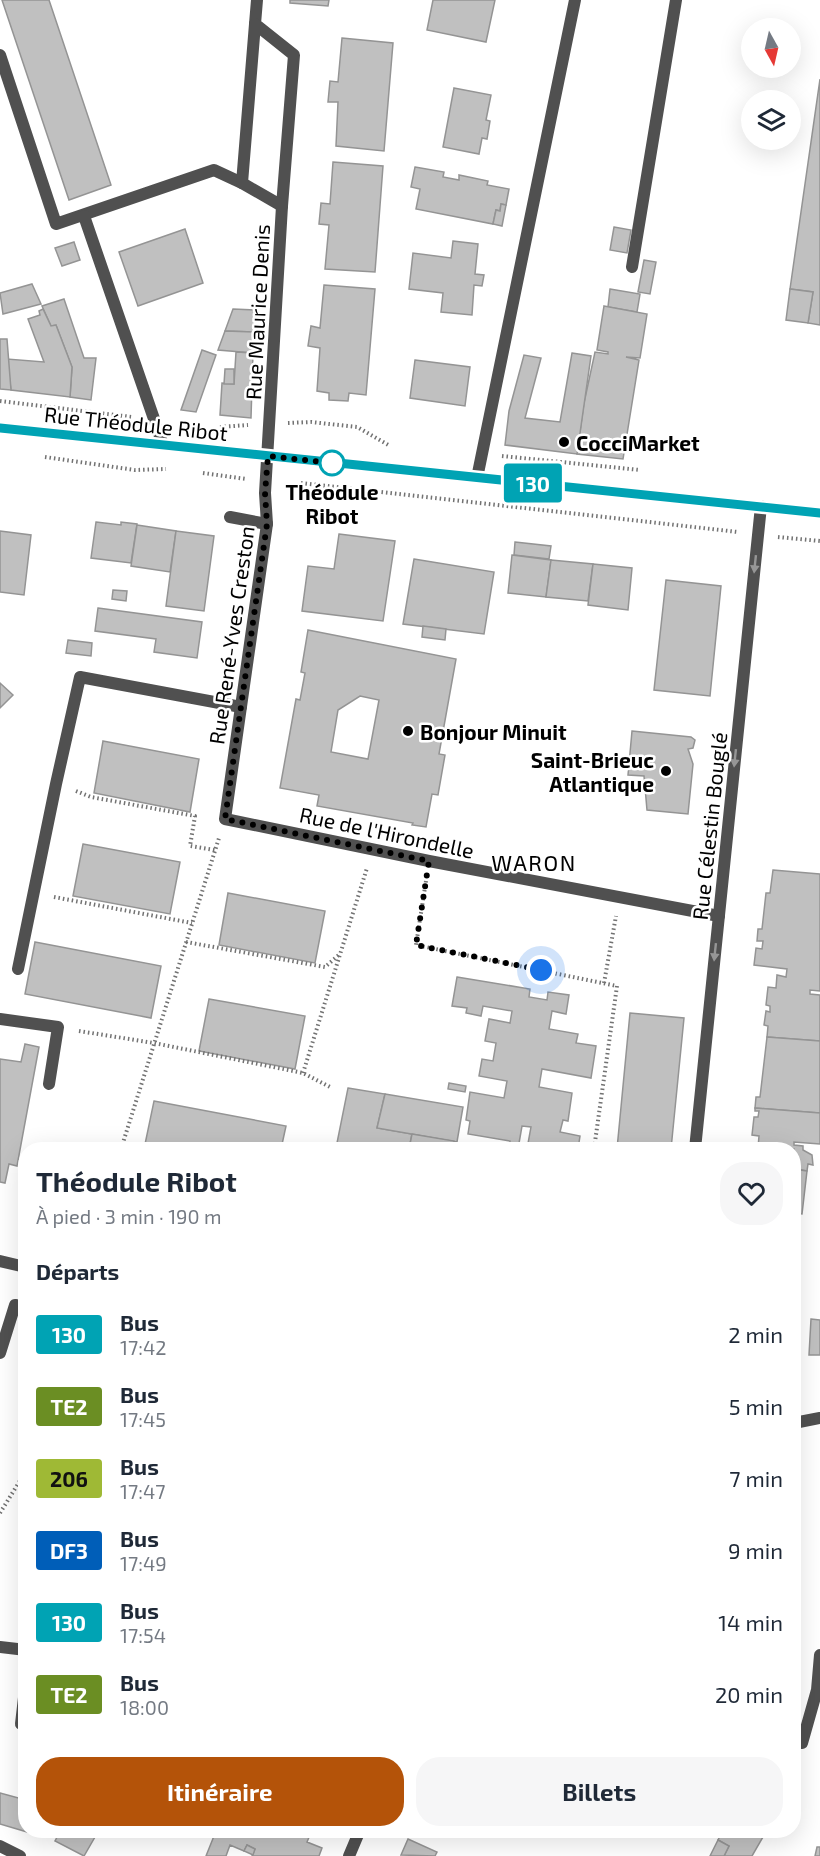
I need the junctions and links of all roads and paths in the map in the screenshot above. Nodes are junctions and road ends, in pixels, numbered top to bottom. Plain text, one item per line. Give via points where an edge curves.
1 (257, 0) edge
2 (575, 0) edge
3 (676, 0) edge
4 (255, 24) junction
5 (0, 55) edge
6 (242, 183) junction
7 (282, 206) junction
8 (84, 216) junction
9 (632, 267) dead end
10 (0, 401) edge
11 (154, 420) junction
12 (270, 423) junction
13 (210, 426) dead end
14 (0, 428) edge
15 (163, 445) junction
16 (401, 447) dead end
17 (482, 454) junction
18 (38, 455) dead end
19 (268, 456) junction
20 (168, 469) dead end
21 (647, 471) dead end
22 (201, 473) dead end
23 (477, 478) junction
24 (266, 479) junction
25 (761, 506) junction
26 (820, 513) edge
27 (230, 517) dead end
28 (267, 524) junction
29 (758, 534) junction
30 (820, 541) edge
31 (241, 707) junction
32 (56, 784) junction
33 (225, 819) junction
34 (215, 850) junction
35 (429, 861) junction
36 (363, 878) dead end
37 (34, 893) junction
38 (620, 897) junction
39 (719, 916) junction
40 (192, 923) junction
41 (186, 942) junction
42 (340, 954) junction
43 (18, 969) dead end
44 (604, 983) junction
45 (0, 1019) edge
46 (58, 1027) junction
47 (154, 1043) junction
48 (303, 1073) junction
49 (49, 1084) dead end
50 (330, 1087) dead end
51 (123, 1142) edge
52 (595, 1142) edge
53 (696, 1142) edge
54 (0, 1261) edge
55 (18, 1265) edge
56 (18, 1309) edge
57 (4, 1328) edge
58 (0, 1353) edge
59 (820, 1418) edge
60 (801, 1422) edge
61 (18, 1484) edge
62 (0, 1513) edge
63 (0, 1647) edge
64 (18, 1649) edge
65 (820, 1655) edge
66 (802, 1743) dead end
67 (357, 1838) edge
68 (0, 1846) edge
69 (20, 1856) edge
70 (349, 1856) edge

1 - 4 street
2 - 17 street
3 - 9 street
4 - 6 street
4 - 7 street, Rue Maurice Denis via 294,55
5 - 8 street, Rue Maurice Denis via 56,225
6 - 7 street, Rue Maurice Denis
6 - 8 street, Rue Maurice Denis via 214,170
7 - 12 street, Rue Maurice Denis
8 - 11 street
10 - 11 path
11 - 15 street
12 - 13 path
12 - 16 path via 357,427 390,446
12 - 19 street, Rue Maurice Denis
14 - 15 main road, Rue Théodule Ribot
15 - 19 main road, Rue Théodule Ribot
17 - 21 path
17 - 23 street
18 - 20 path via 135,470
19 - 23 main road, Rue Théodule Ribot
19 - 24 street, Rue René-Yves Creston
22 - 24 path
23 - 25 main road, Rue Théodule Ribot
24 - 28 street, Rue René-Yves Creston
24 - 29 path
25 - 26 main road, Rue Théodule Ribot
25 - 29 street, Rue Célestin Bouglé
27 - 28 street
28 - 31 street, Rue René-Yves Creston
29 - 30 path
29 -> 39 street, Rue Célestin Bouglé
31 - 32 street via 80,677
31 - 33 street, Rue René-Yves Creston
32 - 34 path via 92,797 195,816 190,846
32 - 37 street
33 - 34 path
33 - 35 street, Rue de l'Hirondelle
34 - 40 path
35 - 38 street, Rue de l'Hirondelle
35 - 44 path via 416,945
36 - 42 path
37 - 40 path
37 - 43 street
38 - 39 street, Rue de l'Hirondelle
38 - 44 path
39 -> 53 street, Rue Célestin Bouglé
40 - 41 path
41 - 42 path via 325,967
41 - 47 path
42 - 48 path
44 - 52 path via 617,986
45 - 46 street
46 - 47 path
46 - 49 street
47 - 48 path
47 - 51 path
48 - 50 path
54 - 55 street
56 - 57 street
57 - 58 street
59 - 60 street
61 - 62 path
63 - 64 street
65 - 66 street via 817,1690
67 - 70 street
68 - 69 street

